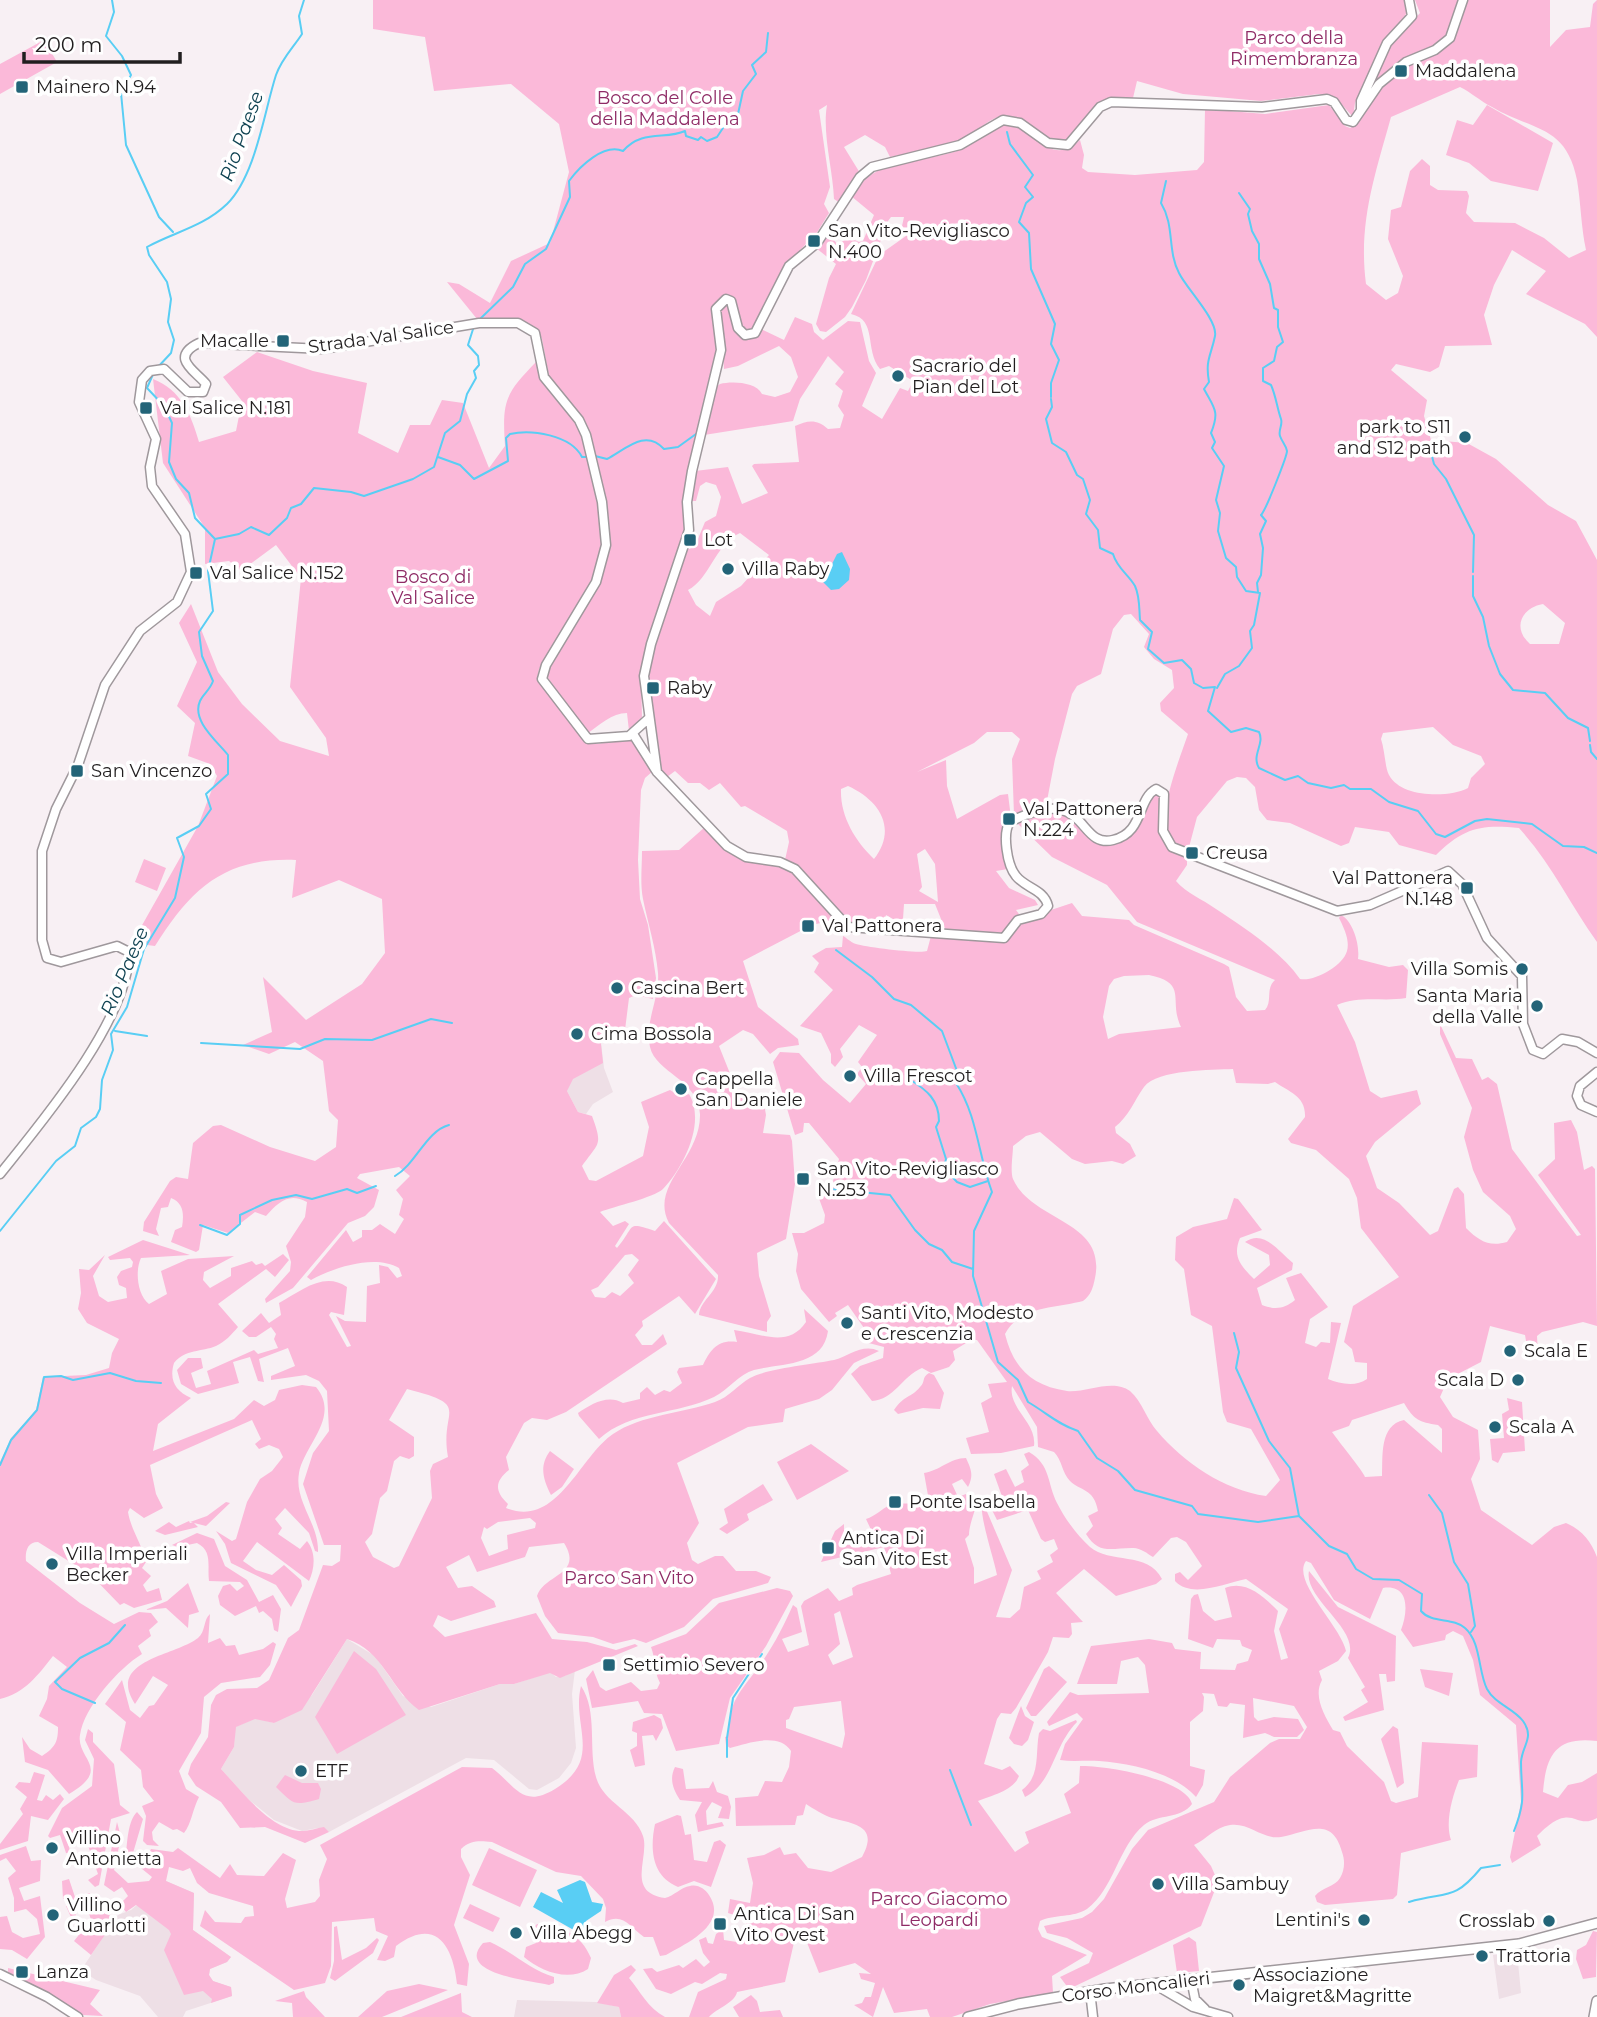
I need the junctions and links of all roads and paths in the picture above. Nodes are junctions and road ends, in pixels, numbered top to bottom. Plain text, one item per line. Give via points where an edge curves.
1 (1409, 0) edge
2 (1463, 0) edge
3 (1361, 109) junction
4 (648, 719) junction
5 (633, 734) junction
6 (657, 772) junction
7 (1597, 1053) edge
8 (1597, 1072) edge
9 (1597, 1112) edge
10 (0, 1174) edge
11 (1597, 1923) edge
12 (1, 1974) edge
13 (1191, 1979) junction
14 (1154, 1984) junction
15 (1090, 1991) junction
16 (1597, 2001) edge
17 (1208, 2011) junction
18 (1093, 2013) edge
19 (78, 2017) edge
20 (968, 2017) edge
21 (1228, 2017) edge
22 (1594, 2017) edge

1 - 3 street via 1412,16 1387,43
2 - 3 street via 1450,38 1403,64 1379,84
3 - 4 street via 1353,122 1327,99 1262,107 1111,102 1100,107 1068,145 1048,142 1020,123 1003,120 960,145 893,159 866,171 817,243 789,266 758,331 742,334 731,301 717,306 720,357 692,471 689,530 646,665 643,689
4 - 5 street
4 - 6 street
5 - 6 street
5 - 10 street, Strada Val Salice via 585,738 542,679 596,582 606,545 605,519 583,427 544,377 535,333 518,323 476,324 323,349 199,343 186,358 189,369 206,384 197,394 185,389 170,372 156,369 142,380 139,402 156,439 150,476 157,496 185,534 191,559 189,581 170,610 140,631 104,685 78,765 42,851 42,940 47,958 61,962 117,946 129,952 129,962 113,1008 75,1079
6 - 7 street via 727,846 746,857 795,869 848,927 1004,938 1018,920 1041,914 1048,906 1042,895 1013,872 1005,834 1010,822 1060,808 1071,812 1095,838 1116,840 1136,824 1149,794 1159,789 1165,799 1163,831 1172,847 1333,910 1360,908 1443,871 1451,872 1471,900 1487,938 1522,976 1523,1024 1533,1050 1545,1053 1557,1040 1566,1039
8 - 9 street via 1580,1086 1577,1096 1581,1105
11 - 13 main road, Corso Moncalieri via 1519,1944
12 - 19 street
13 - 14 main road, Corso Moncalieri
13 - 17 street via 1195,1998
14 - 15 main road, Corso Moncalieri
14 - 17 street
15 - 18 street
15 - 20 main road, Corso Moncalieri
16 - 22 main road
17 - 21 street

